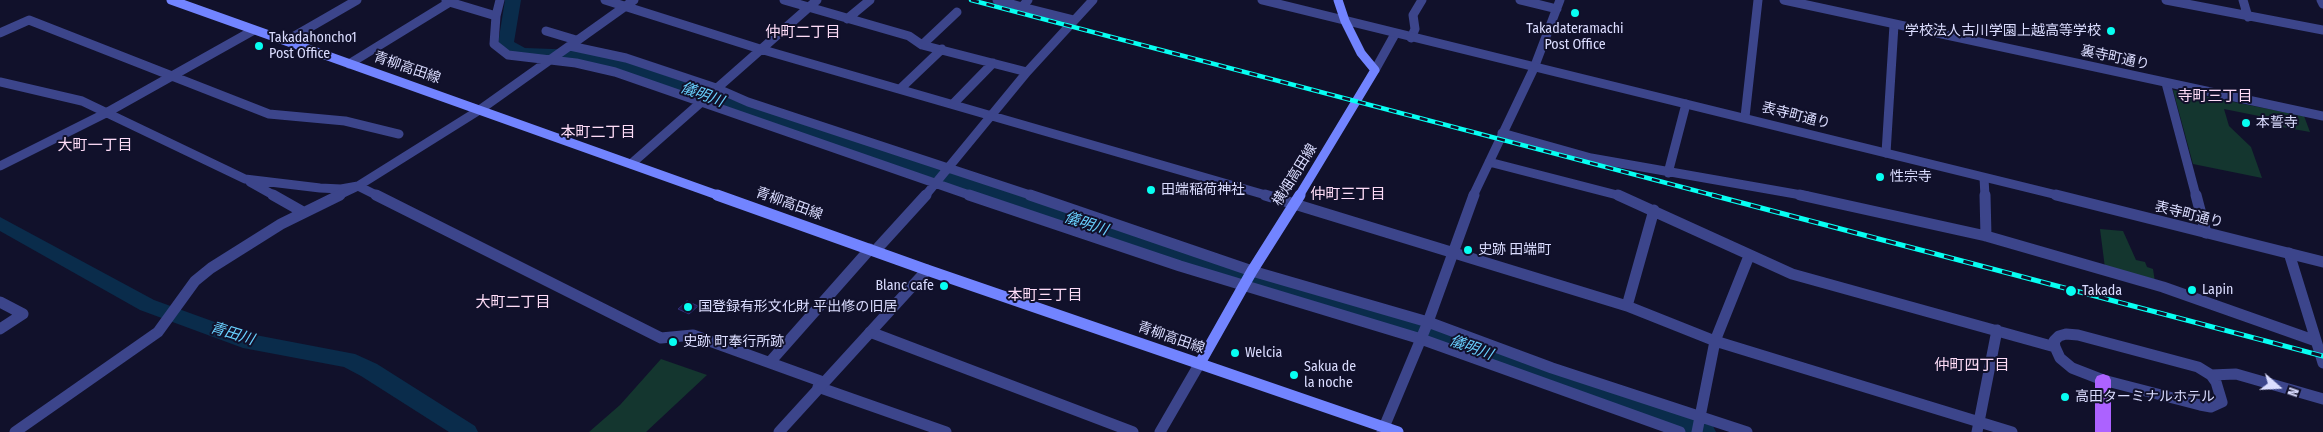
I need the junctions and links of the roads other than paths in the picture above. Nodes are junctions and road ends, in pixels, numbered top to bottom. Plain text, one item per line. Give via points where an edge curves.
1 (171, 0) edge
2 (357, 0) edge
3 (500, 0) edge
4 (605, 0) edge
5 (634, 0) edge
6 (784, 0) edge
7 (817, 0) edge
8 (870, 0) edge
9 (997, 0) edge
10 (1093, 0) edge
11 (1262, 0) edge
12 (1338, 0) edge
13 (1422, 0) edge
14 (1520, 0) edge
15 (1758, 0) edge
16 (1784, 0) edge
17 (2166, 0) edge
18 (2243, 0) edge
19 (2321, 0) edge
20 (446, 1) edge
21 (465, 2) edge
22 (1025, 3) edge
23 (2192, 3) edge
24 (1558, 4) edge
25 (2323, 4) edge
26 (626, 6) junction
27 (808, 7) junction
28 (957, 12) dead end
29 (496, 16) junction
30 (2248, 17) junction
31 (847, 19) junction
32 (1074, 20) junction
33 (1344, 21) junction
34 (1894, 24) junction
35 (254, 30) junction
36 (2323, 30) edge
37 (546, 31) dead end
38 (0, 33) edge
39 (1395, 34) junction
40 (1411, 38) junction
41 (286, 41) junction
42 (571, 45) junction
43 (922, 45) junction
44 (760, 49) junction
45 (942, 49) junction
46 (552, 60) junction
47 (993, 63) junction
48 (349, 64) junction
49 (1534, 68) junction
50 (1375, 70) junction
51 (1027, 72) junction
52 (174, 75) junction
53 (0, 82) edge
54 (2166, 83) junction
55 (714, 89) junction
56 (900, 89) junction
57 (701, 102) junction
58 (954, 104) junction
59 (1686, 104) junction
60 (481, 110) junction
61 (106, 113) junction
62 (992, 115) junction
63 (2323, 116) edge
64 (1745, 117) junction
65 (1502, 133) junction
66 (399, 134) dead end
67 (1886, 154) junction
68 (1489, 162) junction
69 (631, 164) junction
70 (0, 166) edge
71 (948, 166) junction
72 (1668, 173) junction
73 (1984, 178) junction
74 (245, 179) junction
75 (936, 184) junction
76 (358, 186) junction
77 (1295, 204) junction
78 (1654, 210) junction
79 (303, 212) junction
80 (2206, 233) junction
81 (1986, 236) junction
82 (872, 250) junction
83 (1455, 252) junction
84 (2290, 254) junction
85 (1748, 256) junction
86 (2323, 262) edge
87 (927, 270) junction
88 (1251, 272) junction
89 (1245, 286) junction
90 (0, 302) edge
91 (1627, 306) junction
92 (1427, 324) junction
93 (0, 329) edge
94 (1997, 330) junction
95 (870, 332) junction
96 (1421, 339) junction
97 (1715, 341) junction
98 (2316, 341) junction
99 (2055, 347) junction
100 (770, 362) junction
101 (2323, 363) edge
102 (1200, 364) junction
103 (2211, 375) junction
104 (2103, 380) junction
105 (820, 385) junction
106 (2323, 399) edge
107 (1699, 424) edge
108 (1977, 427) edge
109 (1384, 430) edge
110 (15, 432) edge
111 (779, 432) edge
112 (946, 432) edge
113 (1133, 432) edge
114 (1160, 432) edge
115 (1398, 432) edge
116 (1680, 432) edge
117 (1747, 432) edge
118 (2012, 432) edge
119 (2103, 432) edge

1 - 35 main road, 青柳高田線
2 - 41 street
3 - 29 street
4 - 26 street
5 - 26 street
6 - 27 street
7 - 27 street
8 - 31 street
9 - 22 street
10 - 32 street
11 - 33 street, 表寺町通り
12 - 33 main road
13 - 40 street via 1413,15 1415,29
14 - 24 street
15 - 64 street
16 - 34 street, 裏寺町通り
17 - 23 street
18 - 30 street
19 - 25 street
20 - 21 street
20 - 48 street
21 - 29 street
22 - 32 street
23 - 30 street
24 - 49 street
26 - 42 street
26 - 44 street
27 - 31 street
27 - 44 street
28 - 43 street
29 - 46 street via 494,44 508,55
30 - 36 street
31 - 43 street via 909,36
32 - 51 street
33 - 39 street, 表寺町通り
33 - 50 main road via 1361,53
34 - 54 street, 裏寺町通り
34 - 67 street
35 - 41 main road, 青柳高田線
35 - 52 street
37 - 42 street
38 - 52 street via 29,20
39 - 40 street, 表寺町通り
39 - 50 street
40 - 49 street, 表寺町通り
41 - 48 main road, 青柳高田線
42 - 46 street
42 - 55 street via 626,58
43 - 45 street
44 - 55 street
44 - 56 street
45 - 47 street
45 - 56 street
46 - 57 street via 576,62 615,72
46 - 60 street
47 - 51 street
47 - 58 street
48 - 60 main road, 青柳高田線
49 - 59 street, 表寺町通り
49 - 65 street
50 - 77 main road, 横畑高田線
51 - 62 street
52 - 61 street
52 - 66 street via 269,114 345,121
53 - 61 street via 68,97
54 - 63 street, 裏寺町通り
54 - 80 street
55 - 57 street
55 - 71 street
56 - 58 street
57 - 69 street
57 - 75 street
58 - 62 street
59 - 64 street, 表寺町通り
59 - 72 street
60 - 69 main road, 青柳高田線
60 - 76 street
61 - 70 street
61 - 74 street
62 - 71 street
62 - 77 street
64 - 67 street, 表寺町通り
65 - 68 street
65 - 72 street via 1591,158
67 - 73 street, 表寺町通り
68 - 78 street via 1612,193
68 - 83 street via 1474,194
69 - 82 main road, 青柳高田線
71 - 75 street
71 - 88 street
72 - 81 street via 1824,199
73 - 80 street, 表寺町通り
73 - 81 street
74 - 76 street via 334,189
74 - 79 street
75 - 82 street
75 - 89 street
76 - 79 street
76 - 100 street via 661,338 693,335
77 - 83 street
77 - 88 main road, 横畑高田線
78 - 85 street
78 - 91 street
79 - 110 street via 255,238 211,268 195,281 158,332
80 - 84 street, 表寺町通り
81 - 98 street via 2164,287
82 - 87 main road, 青柳高田線
82 - 100 street
83 - 91 street
83 - 92 street
84 - 86 street, 表寺町通り
84 - 98 street
85 - 94 street via 1792,274
85 - 97 street
87 - 95 street
87 - 102 main road, 青柳高田線
88 - 89 main road, 横畑高田線
88 - 92 street
89 - 96 street
89 - 102 main road, 横畑高田線
90 - 93 street via 23,314
91 - 97 street
92 - 96 street
92 - 107 street
94 - 99 street
94 - 108 street
95 - 105 street
95 - 113 street
96 - 109 street
96 - 116 street
97 - 107 street
97 - 108 street
98 - 101 street
99 - 103 street via 2054,341 2059,336 2078,334 2198,367
99 - 104 street via 2060,358 2072,368
100 - 105 street
102 - 109 main road, 青柳高田線
102 - 114 street
103 - 104 street via 2220,388 2222,402 2219,405 2211,406
103 - 106 street via 2236,374
104 - 119 main road
105 - 111 street
105 - 112 street
107 - 117 street
108 - 118 street
109 - 115 main road, 青柳高田線

